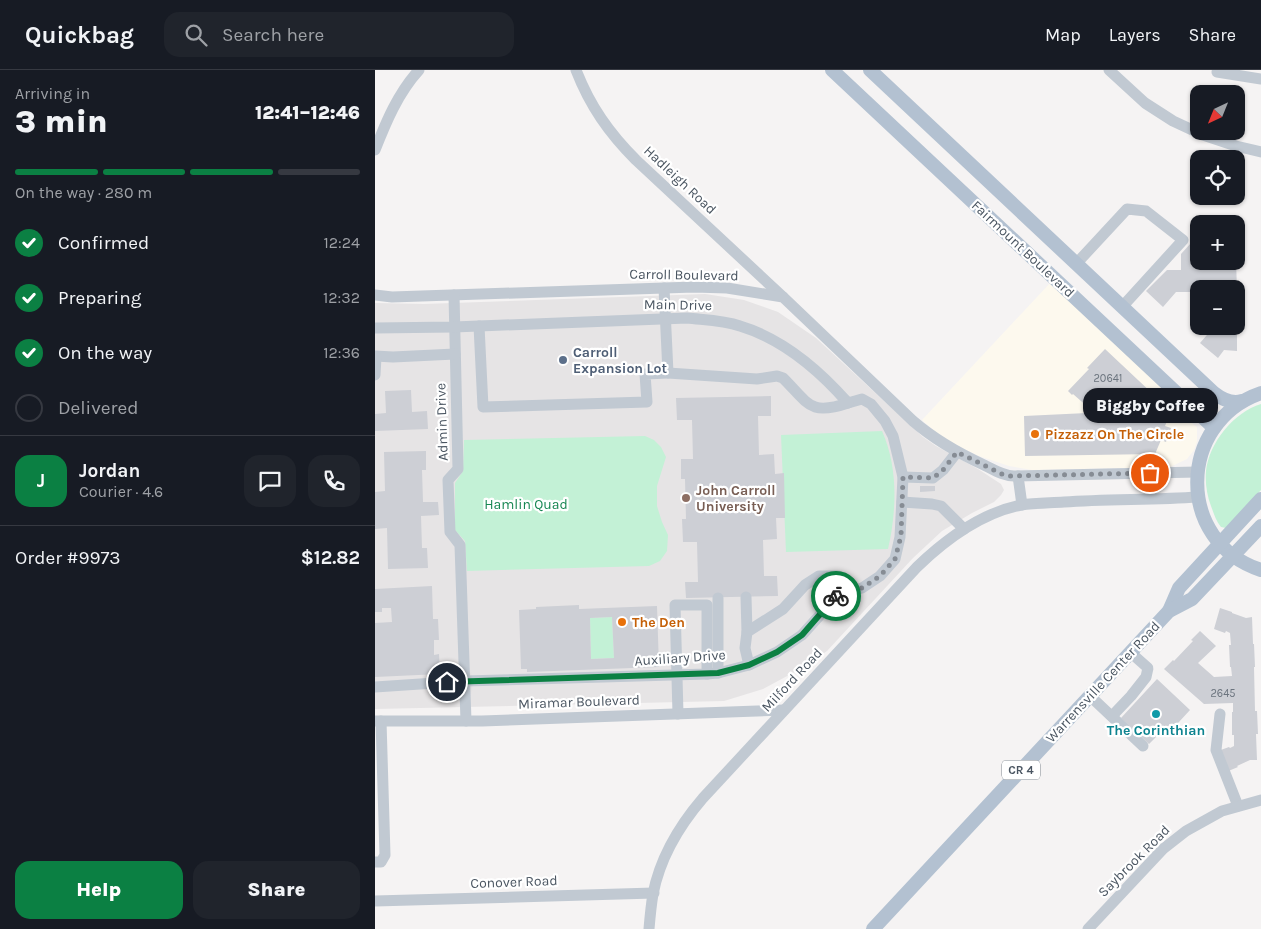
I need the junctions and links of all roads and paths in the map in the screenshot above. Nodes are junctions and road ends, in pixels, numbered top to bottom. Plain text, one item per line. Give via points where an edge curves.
1 (419, 70) edge
2 (576, 70) edge
3 (832, 70) edge
4 (870, 70) edge
5 (1109, 70) edge
6 (1217, 72) dead end
7 (1261, 79) edge
8 (375, 150) edge
9 (1261, 152) edge
10 (1076, 264) junction
11 (664, 288) junction
12 (375, 295) edge
13 (454, 295) junction
14 (783, 297) junction
15 (1122, 307) junction
16 (666, 319) junction
17 (479, 326) junction
18 (454, 327) junction
19 (375, 328) edge
20 (455, 354) junction
21 (375, 357) edge
22 (668, 373) junction
23 (375, 375) edge
24 (1261, 393) edge
25 (1242, 402) junction
26 (848, 403) junction
27 (1214, 428) junction
28 (957, 452) junction
29 (1197, 472) junction
30 (1018, 476) junction
31 (903, 477) junction
32 (1198, 497) junction
33 (1261, 499) edge
34 (902, 502) junction
35 (1022, 505) junction
36 (1261, 526) edge
37 (964, 529) junction
38 (1221, 544) junction
39 (1234, 555) junction
40 (1261, 570) edge
41 (854, 590) junction
42 (746, 597) dead end
43 (718, 598) dead end
44 (1169, 611) junction
45 (747, 632) junction
46 (1131, 652) junction
47 (749, 665) junction
48 (712, 673) junction
49 (677, 675) junction
50 (465, 681) junction
51 (375, 687) edge
52 (1090, 696) junction
53 (784, 710) junction
54 (679, 714) junction
55 (1220, 714) dead end
56 (1112, 716) junction
57 (378, 721) edge
58 (466, 721) junction
59 (1143, 746) dead end
60 (1261, 800) edge
61 (1238, 806) junction
62 (375, 862) edge
63 (653, 893) junction
64 (375, 901) edge
65 (649, 929) edge
66 (873, 929) edge
67 (1088, 929) edge

1 - 8 street via 398,99
2 - 14 street, Hadleigh Road via 591,105 615,139
3 - 27 main road, Fairmount Boulevard
4 - 10 main road, Fairmount Boulevard
5 - 9 street via 1145,103 1173,121 1203,135
6 - 7 street
10 - 15 main road, Fairmount Boulevard
10 - 15 street via 1127,209 1146,211 1183,240
11 - 13 street, Carroll Boulevard
11 - 14 street, Carroll Boulevard via 727,288
11 - 16 street
12 - 13 street, Carroll Boulevard
13 - 18 street, Admin Drive
14 - 28 street via 922,428
15 - 25 main road, Fairmount Boulevard via 1217,396
16 - 17 street, Main Drive
16 - 22 street
16 - 26 street, Main Drive via 718,321 760,334 789,350 832,385
17 - 18 street, Main Drive
17 - 22 street via 483,407 647,402 645,374
18 - 19 street, Main Drive
18 - 20 street, Admin Drive
20 - 21 street
20 - 50 street, Admin Drive via 458,468 448,480 450,532 460,544
21 - 23 street
22 - 26 street via 757,379 777,376 813,407 833,408
24 - 25 main road
25 - 27 main road
26 - 31 street via 862,399 871,404 885,421 893,436
27 - 29 main road
28 - 30 street via 1005,475
28 - 31 street via 933,478
29 - 30 street
29 - 32 main road
30 - 35 street
31 - 34 street, Auxiliary Drive
32 - 35 street, Milford Road
32 - 38 main road via 1207,523
33 - 38 main road, Warrensville Center Road / CR 4
34 - 37 street via 941,506
34 - 41 street, Auxiliary Drive via 901,536 895,559 880,576
35 - 37 street, Milford Road
36 - 39 main road, Warrensville Center Road / CR 4
37 - 53 street, Milford Road via 917,567
38 - 39 main road
38 - 44 main road, Warrensville Center Road / CR 4 via 1179,588
39 - 40 main road
39 - 44 main road, Warrensville Center Road / CR 4 via 1192,599
41 - 45 street via 838,576 819,576 805,585 783,609
41 - 47 street, Auxiliary Drive via 839,594 802,635
42 - 45 street
43 - 48 street
44 - 46 main road, Warrensville Center Road / CR 4
45 - 47 street via 745,648
46 - 52 main road, Warrensville Center Road / CR 4
46 - 56 street via 1148,668 1146,677
47 - 48 street, Auxiliary Drive
48 - 49 street, Auxiliary Drive
48 - 49 street via 707,605 675,605
49 - 50 street, Auxiliary Drive
49 - 54 street
50 - 51 street, Auxiliary Drive
50 - 58 street, Admin Drive
52 - 56 street
52 - 66 main road, Warrensville Center Road / CR 4
53 - 54 street, Miramar Boulevard
53 - 63 street, Milford Road via 703,798 679,829
54 - 58 street, Miramar Boulevard
55 - 61 street via 1216,750
56 - 59 street
57 - 58 street, Miramar Boulevard
57 - 62 street via 385,855 381,862
60 - 61 street, Saybrook Road
61 - 67 street, Saybrook Road via 1186,831 1163,850
63 - 64 street, Conover Road
63 - 65 street, Milford Road

